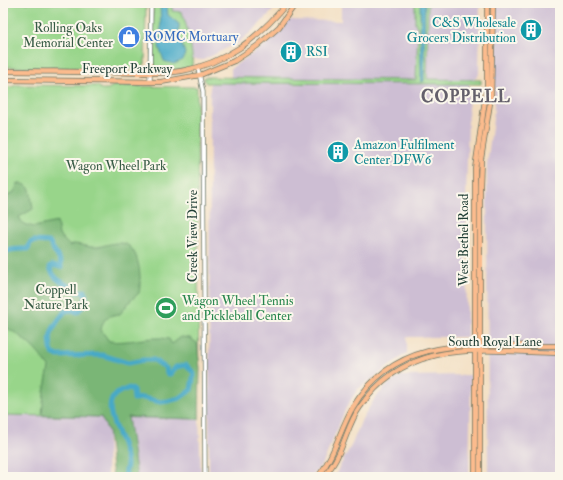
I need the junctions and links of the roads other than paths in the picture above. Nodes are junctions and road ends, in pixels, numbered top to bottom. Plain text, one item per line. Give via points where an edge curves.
1 (151, 3) edge
2 (287, 3) edge
3 (296, 3) edge
4 (488, 3) edge
5 (493, 3) edge
6 (255, 37) junction
7 (260, 43) junction
8 (150, 65) junction
9 (198, 68) junction
10 (3, 71) edge
11 (105, 72) junction
12 (490, 72) junction
13 (140, 73) junction
14 (150, 73) junction
15 (200, 75) junction
16 (3, 80) edge
17 (106, 80) junction
18 (150, 82) junction
19 (477, 344) junction
20 (560, 346) edge
21 (477, 351) junction
22 (560, 353) edge
23 (390, 368) junction
24 (394, 373) junction
25 (347, 425) junction
26 (475, 451) junction
27 (481, 451) junction
28 (205, 477) edge
29 (318, 477) edge
30 (324, 477) edge
31 (475, 477) edge
32 (480, 477) edge

1 - 8 street
2 - 6 main road, Freeport Parkway via 274,21
3 - 7 main road, Freeport Parkway via 279,27
4 - 12 main road, West Bethel Road
5 - 12 main road, West Bethel Road
6 - 7 street
6 - 9 main road, Freeport Parkway via 216,62
7 - 15 main road, Freeport Parkway via 234,61
8 - 13 main road
8 - 14 street
9 - 14 main road, Freeport Parkway
9 - 15 street, Creek View Drive
10 - 11 main road, Freeport Parkway
11 - 13 main road, Freeport Parkway
11 - 17 main road
12 - 19 main road, West Bethel Road via 475,169
13 - 14 main road, Freeport Parkway
14 - 18 street
15 - 18 main road, Freeport Parkway via 172,81
15 - 28 street, Creek View Drive via 203,92
16 - 17 main road, Freeport Parkway
17 - 18 main road, Freeport Parkway
19 - 20 main road, South Royal Lane
19 - 21 main road, West Bethel Road
19 - 23 main road, South Royal Lane via 432,349 409,357
21 - 22 main road, South Royal Lane
21 - 24 main road, South Royal Lane via 435,354 410,363
21 - 26 main road, West Bethel Road
21 - 27 main road, West Bethel Road
23 - 24 main road
23 - 25 main road, South Royal Lane via 369,386 354,406
24 - 25 main road, South Royal Lane via 369,394
25 - 29 main road, South Royal Lane
25 - 30 main road, South Royal Lane via 337,457
26 - 27 main road
26 - 31 main road, West Bethel Road
27 - 32 main road, West Bethel Road

